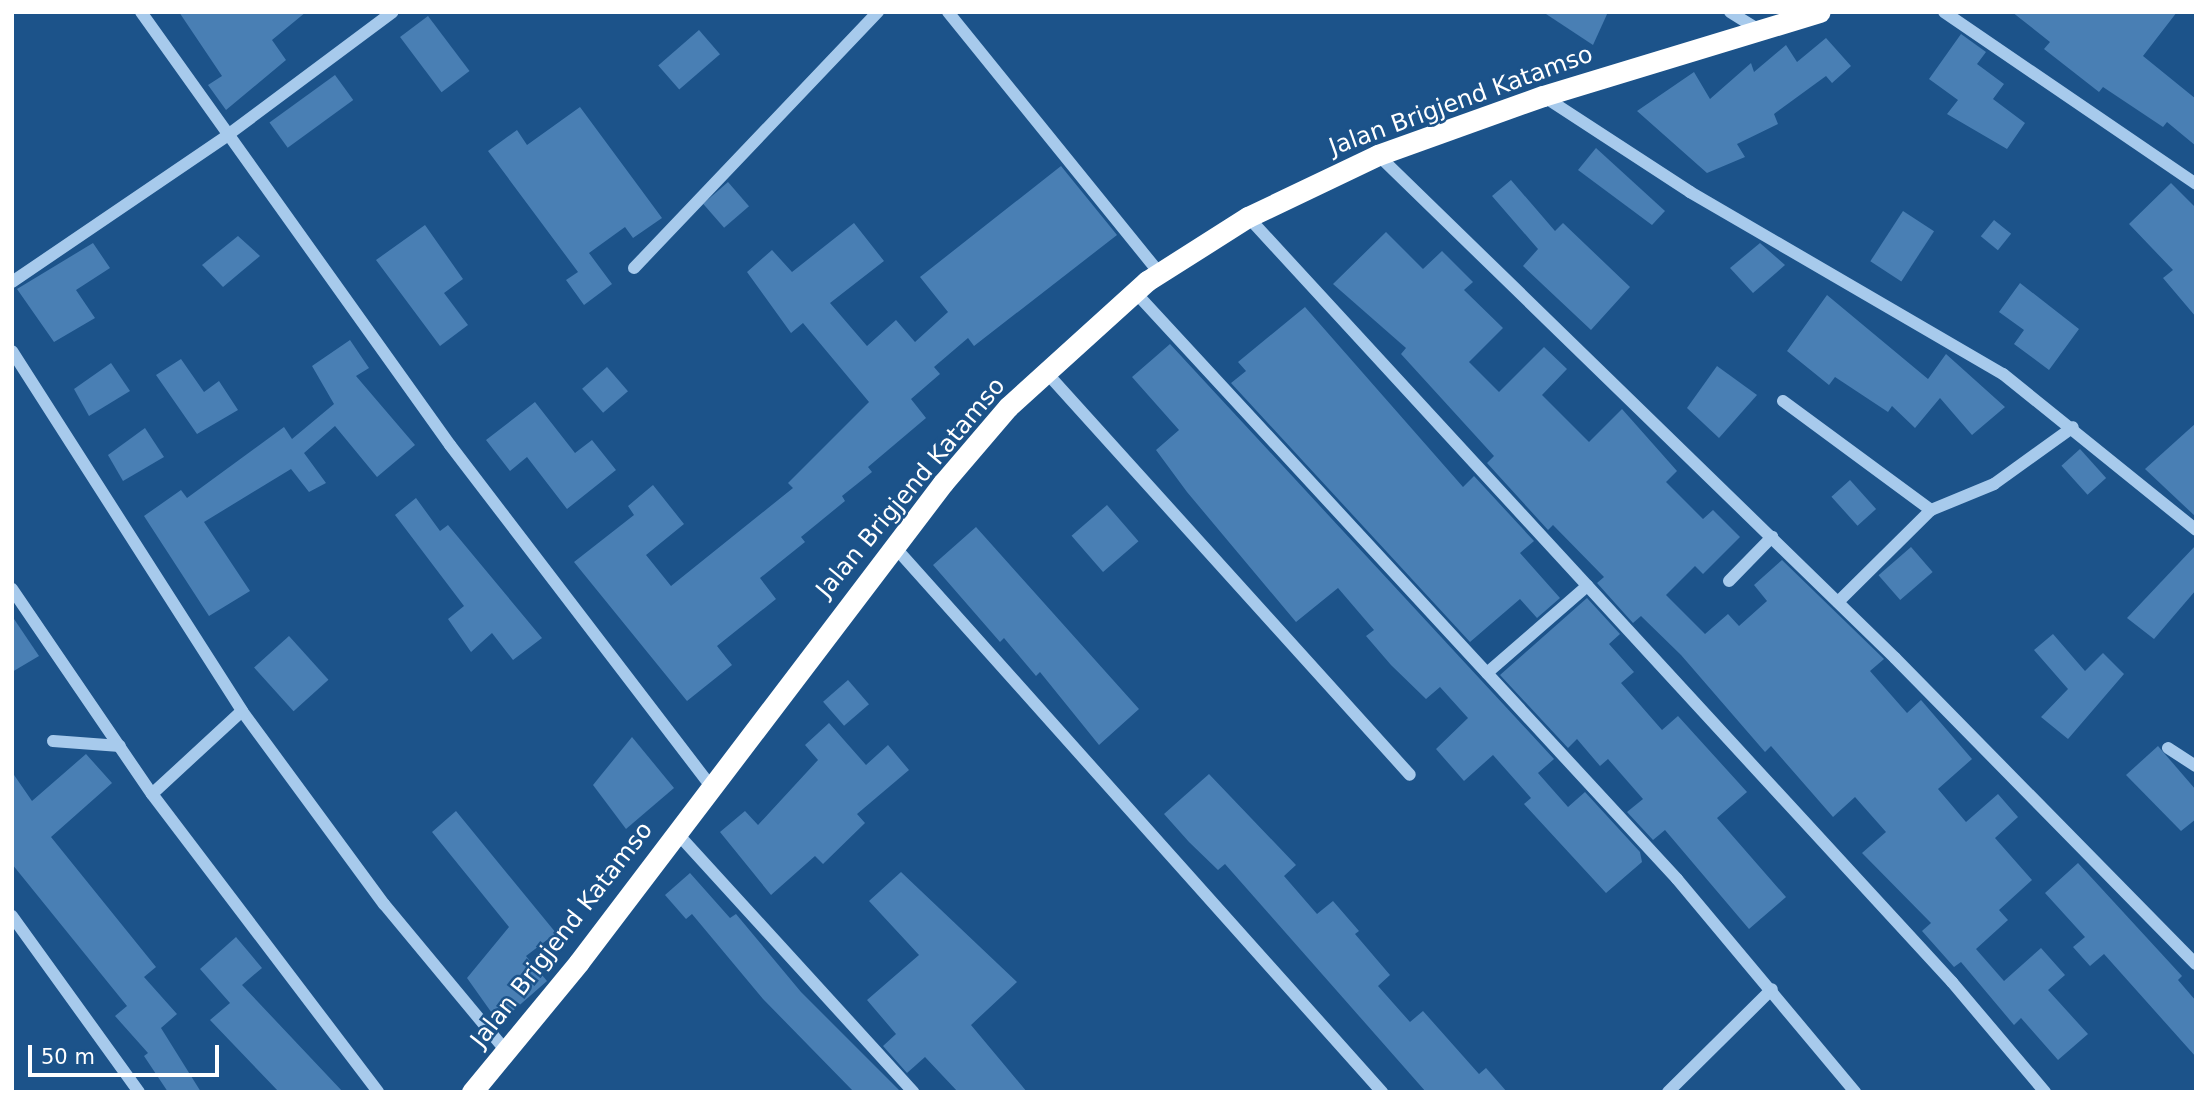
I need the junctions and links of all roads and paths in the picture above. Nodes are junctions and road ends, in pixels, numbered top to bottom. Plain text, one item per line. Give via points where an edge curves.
1 (141, 12) edge
2 (393, 12) edge
3 (878, 12) edge
4 (948, 12) edge
5 (1730, 12) edge
6 (1820, 12) edge
7 (1944, 12) edge
8 (1757, 29) junction
9 (1543, 96) junction
10 (225, 137) junction
11 (1378, 155) junction
12 (2196, 184) edge
13 (1248, 216) junction
14 (634, 268) dead end
15 (1159, 273) junction
16 (12, 282) edge
17 (1135, 292) junction
18 (12, 351) edge
19 (1045, 370) junction
20 (1783, 401) dead end
21 (2073, 427) junction
22 (1931, 509) junction
23 (2196, 530) edge
24 (1772, 537) junction
25 (893, 545) junction
26 (1729, 581) dead end
27 (1587, 586) junction
28 (12, 589) edge
29 (1838, 601) junction
30 (1487, 673) junction
31 (242, 711) junction
32 (53, 741) dead end
33 (120, 746) junction
34 (2168, 748) dead end
35 (2196, 766) edge
36 (1410, 775) dead end
37 (711, 786) junction
38 (152, 794) junction
39 (676, 832) junction
40 (12, 916) edge
41 (2196, 964) edge
42 (1772, 989) junction
43 (505, 1050) junction
44 (139, 1092) edge
45 (378, 1092) edge
46 (472, 1092) edge
47 (914, 1092) edge
48 (1382, 1092) edge
49 (1668, 1092) edge
50 (1855, 1092) edge
51 (2045, 1092) edge

1 - 10 street
2 - 10 street
3 - 14 street
4 - 15 street
5 - 8 street
6 - 8 highway, Jalan Brigjend Katamso
7 - 12 street
8 - 9 highway, Jalan Brigjend Katamso
9 - 11 highway, Jalan Brigjend Katamso
9 - 21 street via 1690,192 2003,374
10 - 16 street
10 - 37 street via 572,609
11 - 13 highway, Jalan Brigjend Katamso
11 - 24 street
13 - 15 highway, Jalan Brigjend Katamso
13 - 27 street
15 - 17 highway, Jalan Brigjend Katamso
17 - 19 highway, Jalan Brigjend Katamso
17 - 30 street
18 - 31 street
19 - 25 highway, Jalan Brigjend Katamso
19 - 36 street
20 - 22 street
21 - 22 street via 1994,484
21 - 23 street
22 - 29 street
24 - 26 street
24 - 29 street
25 - 37 highway, Jalan Brigjend Katamso
25 - 48 street
27 - 30 street
27 - 51 street
28 - 33 street
29 - 41 street
30 - 42 street
31 - 38 street
31 - 43 street via 384,904
32 - 33 street
33 - 38 street
34 - 35 street
37 - 39 highway, Jalan Brigjend Katamso
38 - 45 street
39 - 43 highway, Jalan Brigjend Katamso
39 - 47 street
40 - 44 street
42 - 49 street
42 - 50 street
43 - 46 highway, Jalan Brigjend Katamso

